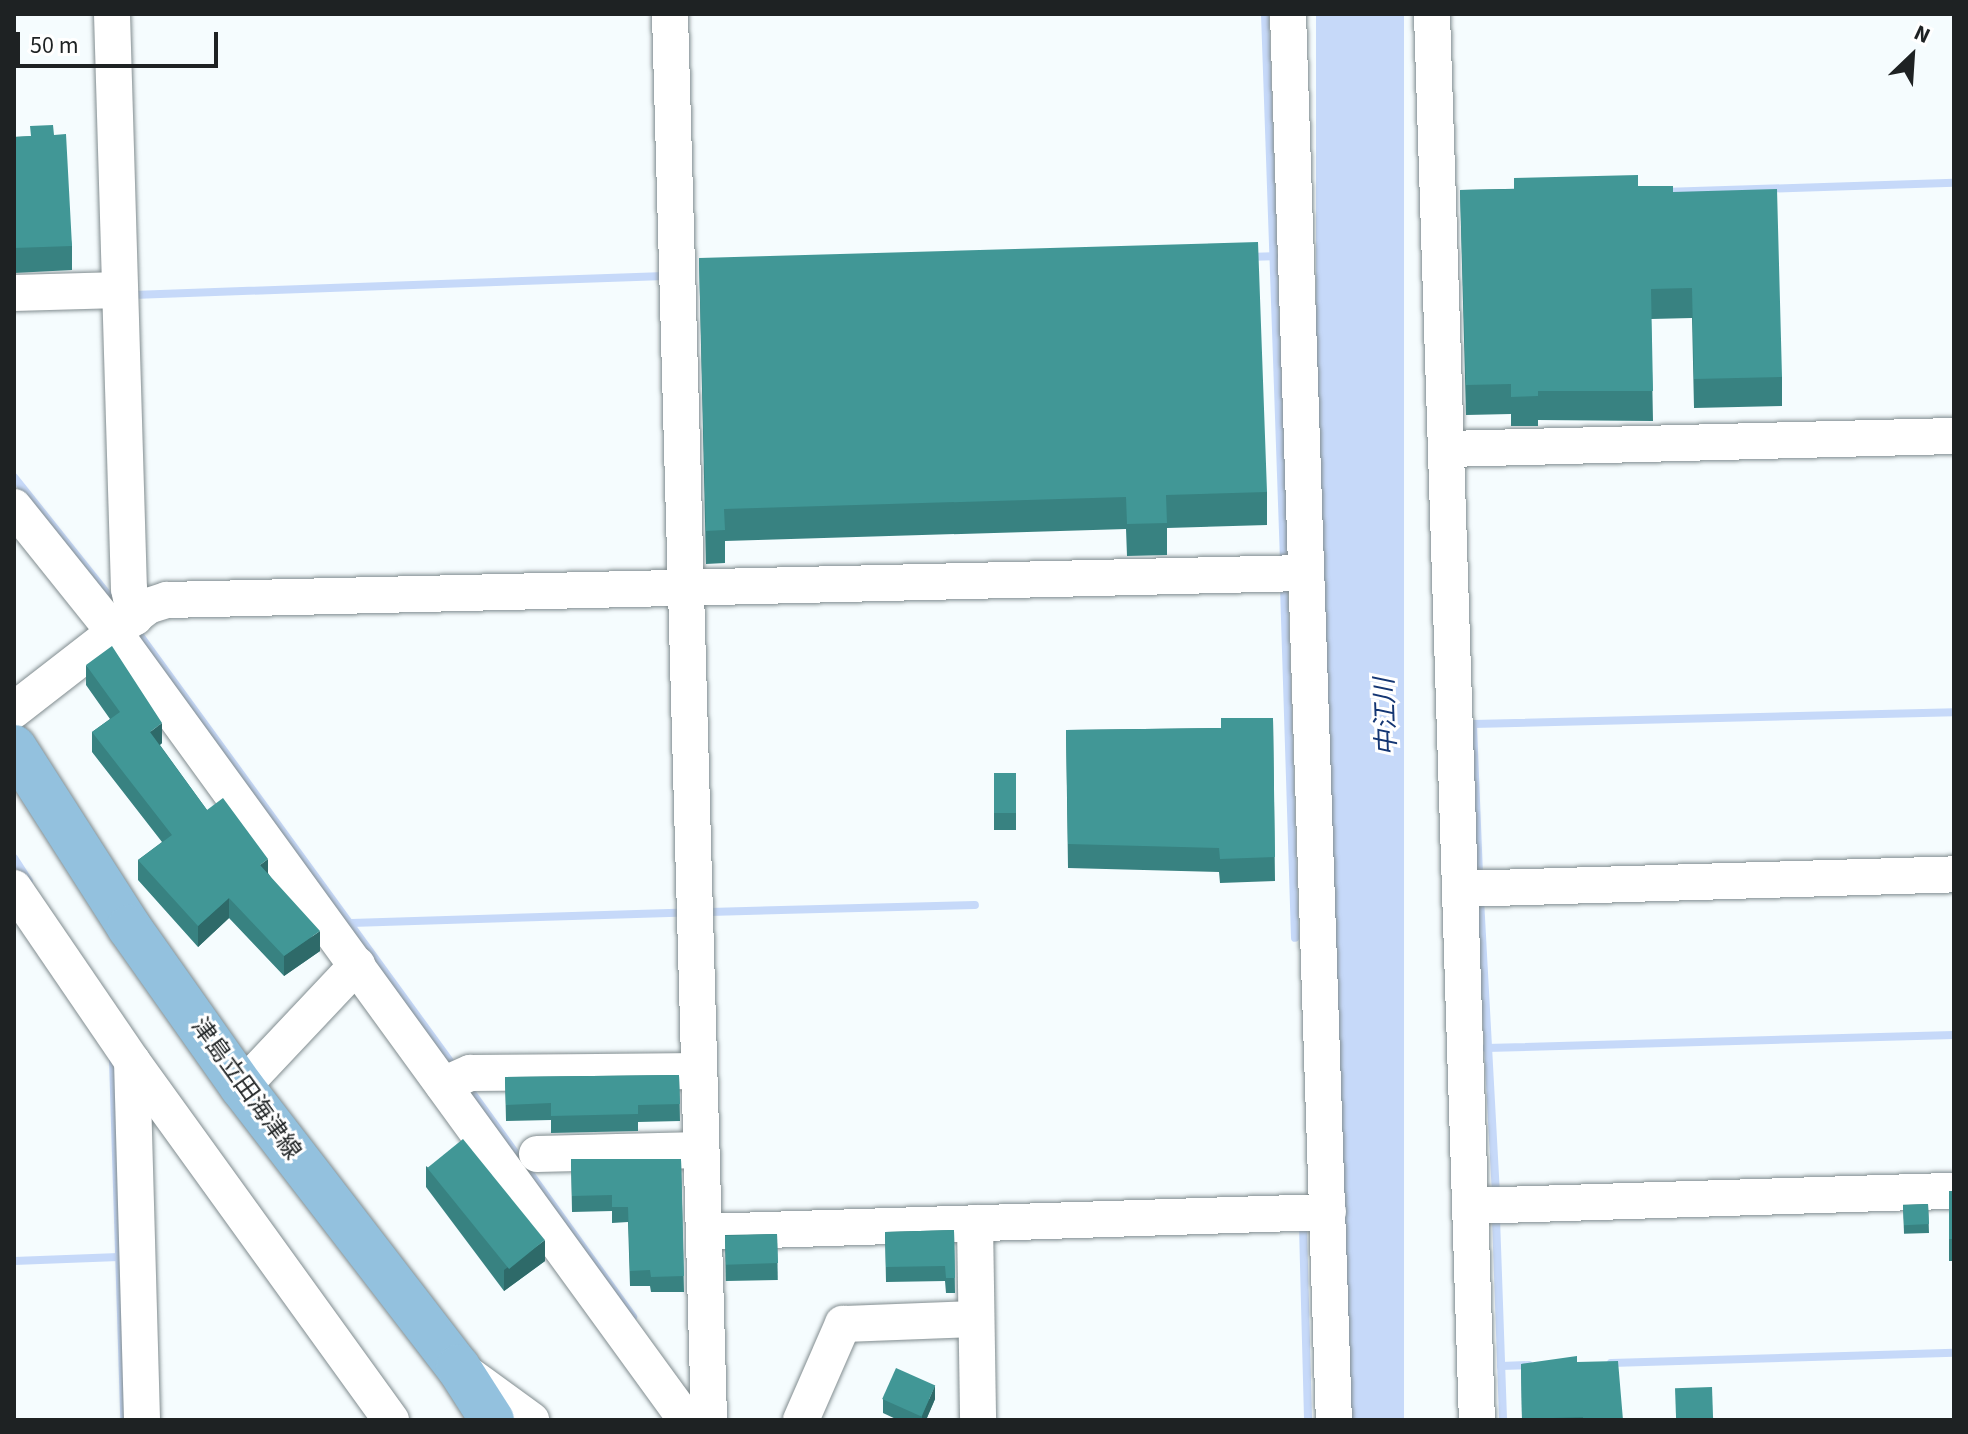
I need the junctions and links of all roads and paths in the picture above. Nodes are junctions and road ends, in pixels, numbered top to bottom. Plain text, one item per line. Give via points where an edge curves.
1 (112, 14) edge
2 (670, 14) edge
3 (1288, 14) edge
4 (1432, 14) edge
5 (120, 290) junction
6 (14, 293) edge
7 (1954, 436) edge
8 (1447, 449) junction
9 (14, 507) edge
10 (1306, 573) junction
11 (686, 588) junction
12 (124, 624) junction
13 (14, 710) edge
14 (14, 747) edge
15 (1954, 874) edge
16 (14, 888) edge
17 (1460, 889) junction
18 (30, 937) edge
19 (357, 965) junction
20 (132, 1061) junction
21 (699, 1071) junction
22 (443, 1085) junction
23 (242, 1087) junction
24 (701, 1150) junction
25 (537, 1154) dead end
26 (1954, 1191) edge
27 (1470, 1206) junction
28 (1328, 1212) junction
29 (975, 1223) junction
30 (704, 1232) junction
31 (976, 1319) junction
32 (458, 1367) junction
33 (142, 1420) edge
34 (391, 1420) edge
35 (492, 1420) edge
36 (531, 1420) edge
37 (686, 1420) edge
38 (709, 1420) edge
39 (801, 1420) edge
40 (978, 1420) edge
41 (1334, 1420) edge
42 (1477, 1420) edge

1 - 5 street
2 - 11 street
3 - 10 street
4 - 8 street
5 - 6 street
5 - 12 street via 129,589
7 - 8 street
8 - 17 street
9 - 12 street
10 - 11 street
10 - 28 street
11 - 12 street via 167,600
11 - 21 street
12 - 13 street
12 - 19 street
14 - 23 main road, 津島立田海津線 via 129,927
15 - 17 street
16 - 18 street
17 - 27 street
18 - 20 street
19 - 22 street
19 - 23 street
20 - 33 street
20 - 34 street
21 - 22 street via 470,1073
21 - 24 street
22 - 37 street
23 - 32 main road, 津島立田海津線
24 - 25 street
24 - 30 street
26 - 27 street
27 - 42 street
28 - 29 street
28 - 41 street
29 - 30 street
29 - 31 street
30 - 38 street
31 - 39 street via 843,1324
31 - 40 street
32 - 35 main road, 津島立田海津線
32 - 36 street

